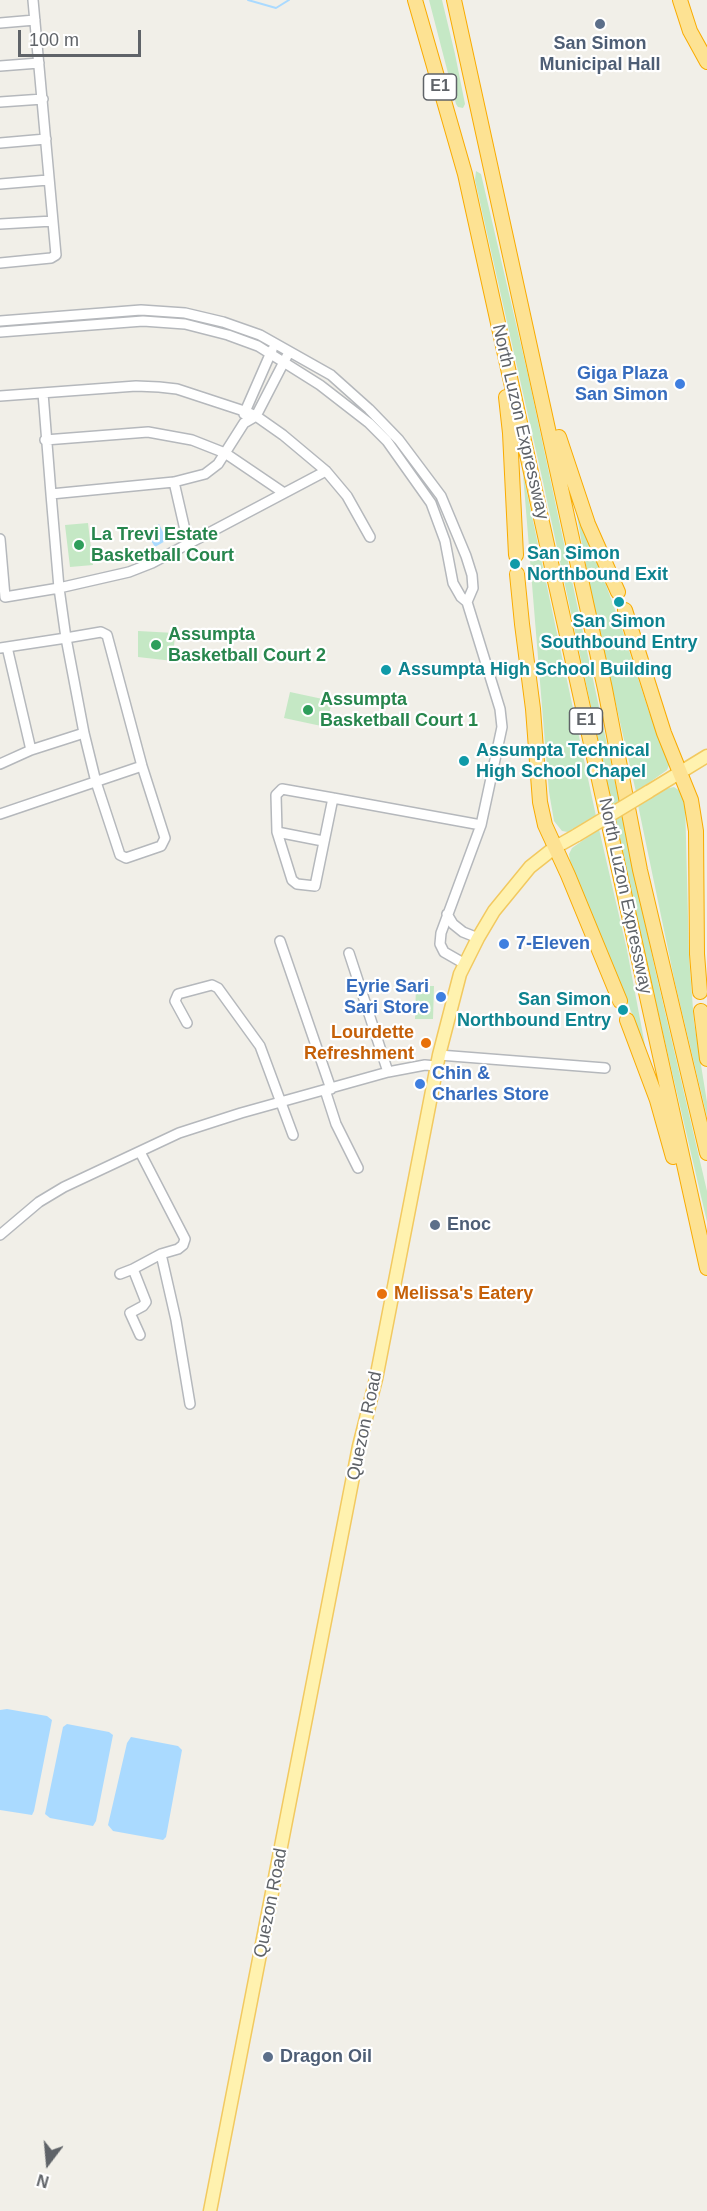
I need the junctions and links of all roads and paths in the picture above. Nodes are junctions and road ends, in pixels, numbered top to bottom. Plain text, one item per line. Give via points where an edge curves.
1 (33, 0) edge
2 (415, 0) edge
3 (454, 0) edge
4 (680, 0) edge
5 (35, 20) junction
6 (0, 23) edge
7 (707, 62) edge
8 (39, 63) junction
9 (0, 66) edge
10 (43, 99) junction
11 (0, 102) edge
12 (46, 139) junction
13 (0, 143) edge
14 (465, 174) junction
15 (48, 180) junction
16 (0, 184) edge
17 (52, 221) junction
18 (0, 224) edge
19 (0, 263) edge
20 (141, 310) junction
21 (0, 321) edge
22 (143, 321) junction
23 (0, 332) edge
24 (528, 334) junction
25 (275, 343) junction
26 (289, 351) junction
27 (270, 354) junction
28 (284, 362) junction
29 (43, 393) junction
30 (0, 396) edge
31 (244, 411) junction
32 (256, 416) junction
33 (244, 423) junction
34 (45, 440) junction
35 (225, 453) junction
36 (326, 471) junction
37 (174, 482) junction
38 (284, 493) junction
39 (51, 494) junction
40 (458, 534) junction
41 (370, 537) dead end
42 (0, 539) edge
43 (445, 541) junction
44 (188, 543) junction
45 (516, 555) dead end
46 (517, 574) dead end
47 (472, 575) junction
48 (452, 578) junction
49 (59, 588) junction
50 (618, 592) dead end
51 (2, 598) edge
52 (467, 602) junction
53 (625, 610) dead end
54 (66, 638) junction
55 (3, 648) edge
56 (84, 733) junction
57 (32, 750) junction
58 (707, 756) edge
59 (0, 764) edge
60 (142, 766) junction
61 (680, 772) junction
62 (96, 782) junction
63 (333, 798) junction
64 (1, 813) edge
65 (481, 825) junction
66 (277, 832) junction
67 (323, 842) junction
68 (554, 848) junction
69 (447, 915) junction
70 (478, 938) junction
71 (280, 941) dead end
72 (349, 954) dead end
73 (465, 964) junction
74 (700, 992) dead end
75 (620, 1001) dead end
76 (702, 1011) dead end
77 (627, 1020) dead end
78 (187, 1023) dead end
79 (707, 1059) edge
80 (437, 1060) junction
81 (605, 1068) dead end
82 (388, 1072) junction
83 (328, 1089) junction
84 (281, 1102) junction
85 (292, 1135) dead end
86 (140, 1152) junction
87 (707, 1153) edge
88 (358, 1168) dead end
89 (694, 1216) junction
90 (0, 1234) edge
91 (161, 1254) junction
92 (707, 1268) edge
93 (133, 1269) junction
94 (120, 1274) dead end
95 (140, 1335) dead end
96 (190, 1404) dead end
97 (210, 2211) edge

1 - 5 street
2 - 14 highway, North Luzon Expressway / E1
3 - 24 highway, North Luzon Expressway / E1
4 - 7 highway via 690,31
5 - 6 street
5 - 8 street
8 - 9 street
8 - 10 street
10 - 11 street
10 - 12 street
12 - 13 street
12 - 15 street
14 - 45 highway via 507,402
14 - 89 highway, North Luzon Expressway / E1
15 - 16 street
15 - 17 street
17 - 18 street
17 - 19 street via 56,255
20 - 21 street
20 - 22 street
20 - 25 street via 185,313 223,322
22 - 23 street
22 - 27 street via 185,324 228,335
24 - 50 highway via 563,452
24 - 87 highway, North Luzon Expressway / E1 via 640,870
25 - 26 street
25 - 27 street
26 - 28 street
26 - 40 street via 330,375 399,440 441,496
27 - 28 street
27 - 31 street
28 - 32 street
28 - 43 street via 320,385 387,441 431,503
29 - 30 street
29 - 31 street via 159,387
29 - 34 street
31 - 32 street
31 - 33 street
32 - 33 street
32 - 36 street
33 - 35 street
34 - 35 street via 148,432 192,440
34 - 39 street
35 - 37 street via 205,474
35 - 38 street
36 - 38 street
36 - 41 street
37 - 39 street
37 - 44 street
38 - 44 street
39 - 49 street
40 - 43 street
40 - 47 street
42 - 51 street
43 - 48 street
44 - 49 street via 129,572
46 - 68 highway via 534,709 540,802
47 - 48 street
47 - 52 street via 473,588
48 - 52 street
49 - 51 street
49 - 54 street
52 - 65 street via 502,727
53 - 61 highway
54 - 55 street
54 - 56 street
54 - 60 street via 101,632 107,635
55 - 57 street
56 - 57 street
56 - 62 street
57 - 59 street
58 - 61 main road, Quezon Road
60 - 62 street
60 - 62 street via 165,838 161,846 126,858 120,855
61 - 68 main road, Quezon Road, bridge
61 - 74 highway via 691,800 696,831
62 - 64 street
63 - 65 street
63 - 66 street via 282,789 276,795
63 - 67 street
65 - 69 street
66 - 67 street
66 - 67 street via 292,880 297,884 315,886
68 - 70 main road, Quezon Road via 530,867 494,911
68 - 75 highway
69 - 70 street via 463,932
69 - 73 street via 441,948
70 - 73 main road, Quezon Road
71 - 83 street
72 - 82 street
73 - 80 main road, Quezon Road
76 - 79 highway
77 - 89 highway via 657,1100 684,1197
78 - 84 street via 176,1001 178,994 212,985 218,988 260,1046
80 - 81 street
80 - 82 street
80 - 97 main road, Quezon Road
82 - 83 street
83 - 84 street
83 - 88 street via 336,1124
84 - 85 street
84 - 86 street via 179,1133
86 - 90 street via 56,1192
86 - 91 street via 185,1239 178,1249
89 - 92 highway, North Luzon Expressway / E1
91 - 93 street
91 - 96 street
93 - 94 street
93 - 95 street via 146,1302 130,1313

